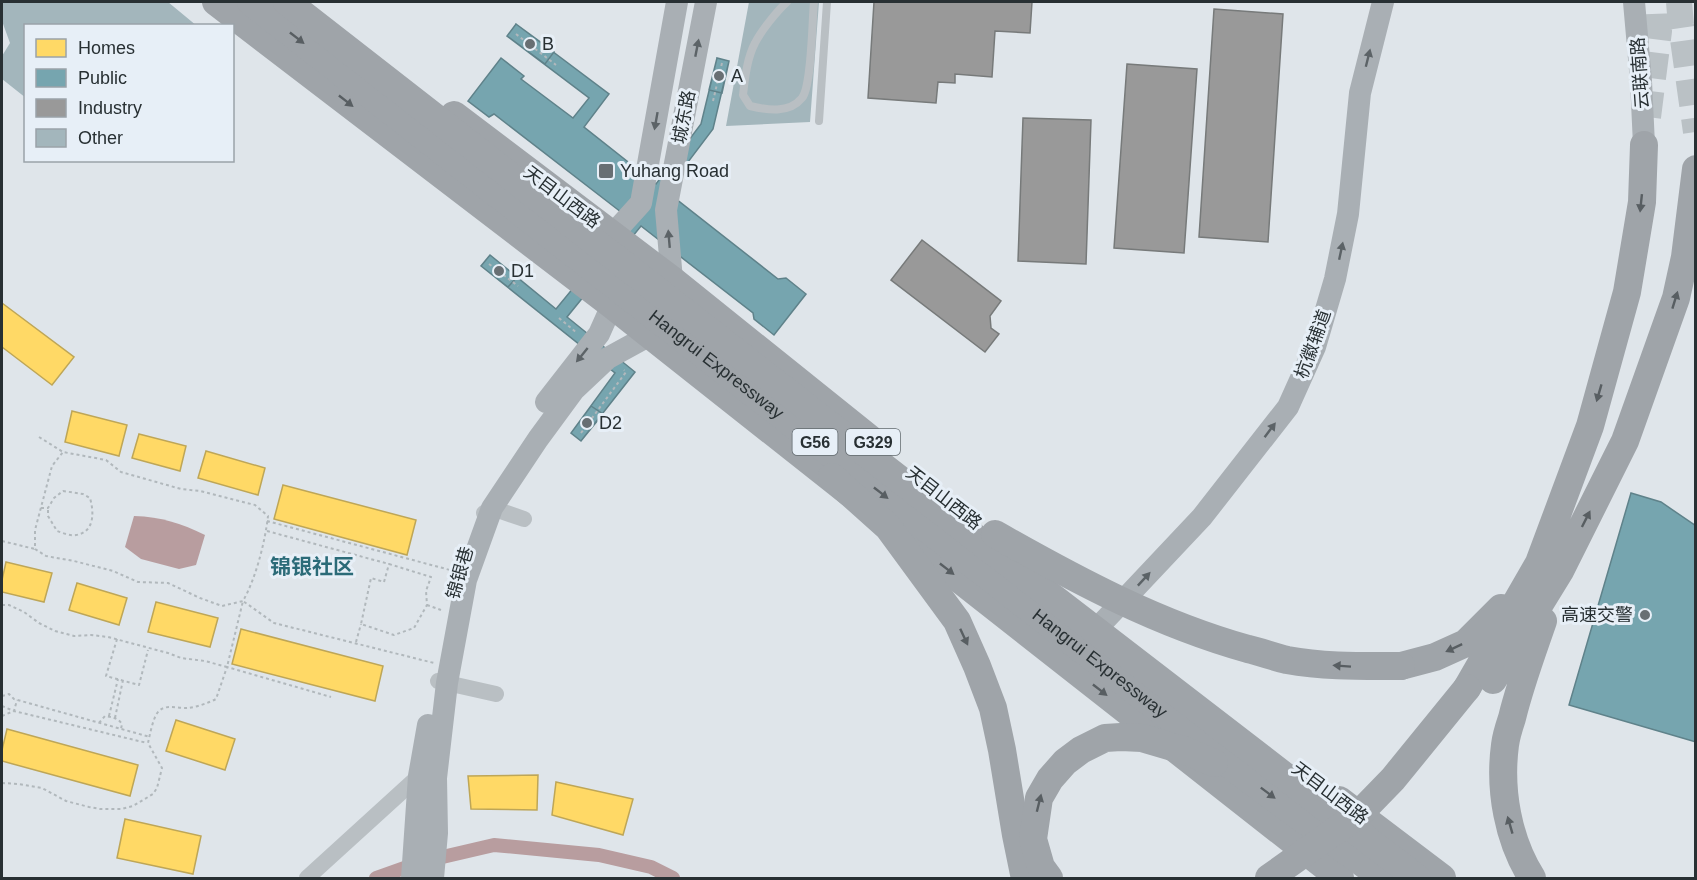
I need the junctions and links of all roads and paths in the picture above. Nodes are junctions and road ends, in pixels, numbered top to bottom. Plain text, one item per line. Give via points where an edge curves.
1 (216, 2) edge
2 (251, 2) edge
3 (287, 2) edge
4 (308, 2) edge
5 (677, 2) edge
6 (706, 2) edge
7 (787, 2) edge
8 (814, 2) edge
9 (827, 2) edge
10 (1383, 2) edge
11 (1634, 2) edge
12 (516, 34) dead end
13 (722, 63) dead end
14 (556, 65) dead end
15 (712, 101) dead end
16 (819, 121) dead end
17 (1644, 145) joint
18 (1695, 169) edge
19 (612, 235) junction
20 (489, 264) dead end
21 (672, 280) junction
22 (518, 286) dead end
23 (612, 305) junction
24 (1620, 317) junction
25 (657, 330) junction
26 (1664, 331) junction
27 (603, 403) dead end
28 (581, 433) dead end
29 (39, 437) dead end
30 (63, 452) junction
31 (903, 482) junction
32 (41, 508) junction
33 (48, 508) junction
34 (484, 514) junction
35 (524, 519) dead end
36 (267, 520) junction
37 (266, 531) junction
38 (2, 541) edge
39 (35, 549) junction
40 (389, 564) junction
41 (1549, 567) junction
42 (459, 572) junction
43 (243, 602) junction
44 (2, 605) edge
45 (427, 605) junction
46 (449, 612) junction
47 (1104, 621) junction
48 (361, 624) junction
49 (117, 639) junction
50 (356, 642) junction
51 (148, 649) junction
52 (227, 667) junction
53 (441, 676) junction
54 (118, 679) junction
55 (123, 680) junction
56 (1475, 693) junction
57 (496, 694) dead end
58 (2, 696) edge
59 (114, 697) junction
60 (331, 697) dead end
61 (119, 699) junction
62 (17, 700) junction
63 (2, 706) edge
64 (14, 711) junction
65 (2, 716) edge
66 (109, 716) junction
67 (115, 718) junction
68 (99, 723) junction
69 (121, 729) junction
70 (150, 736) junction
71 (148, 743) junction
72 (1242, 774) junction
73 (428, 777) junction
74 (2, 783) edge
75 (307, 879) edge
76 (412, 879) edge
77 (434, 879) edge
78 (1027, 879) edge
79 (1049, 879) edge
80 (1269, 879) edge
81 (1302, 879) edge
82 (1340, 879) edge
83 (1383, 879) edge
84 (1417, 879) edge
85 (1442, 879) edge
86 (1532, 879) edge

1 -> 23 highway
2 -> 25 highway, Hangrui Expressway / G56, bridge
3 - 31 highway, Hangrui Expressway / G56, bridge
4 - 19 highway, 天目山西路 / G329
5 -> 19 main road, 城东路 via 641,202
21 -> 6 main road, 城东路 via 666,210
7 - 8 lane via 755,44 743,95 750,106 770,111 790,107 803,98 808,81
9 - 16 lane
47 -> 10 main road, 杭徽辅道 via 1203,517 1288,407 1315,347 1335,279 1348,214 1360,93
11 - 17 main road, 云联南路
12 - 14 path
13 - 15 path
17 -> 24 highway via 1642,202
26 -> 18 highway via 1686,257
19 - 21 highway, 天目山西路 / G329
19 - 23 main road
20 - 22 path
21 - 25 main road, 城东路
21 - 47 highway, 天目山西路 / G329 via 964,515
23 - 25 highway
23 -> 34 main road, 锦银巷 via 599,334 525,429
24 - 26 highway via 1619,332 1626,345 1639,351 1653,345
24 -> 41 highway
25 - 34 main road, 锦银巷 via 608,358 574,390
25 -> 72 highway, Hangrui Expressway / G56, bridge
25 -> 78 highway, bridge via 888,527 957,621 993,708
25 -> 82 highway
41 -> 26 highway via 1625,441
27 - 28 path
29 - 30 path
30 - 32 path via 52,466
30 - 36 path via 106,460 121,472 141,478 255,505 268,516
41 -> 31 highway, bridge via 1466,643 1435,657 1401,666 1346,667 1287,660 1163,620 1085,584
31 - 84 highway, Hangrui Expressway / G56, bridge
32 - 33 path
32 - 39 path
33 - 33 path via 63,491 83,494 90,498 94,515 87,530 74,535 57,531
34 - 35 street
34 - 42 main road, 锦银巷
34 - 53 main road, 锦银巷
36 - 37 path
36 - 42 path
37 - 40 path
37 - 43 path
38 - 39 path
39 - 43 path via 46,556 138,582 168,583 222,606
40 - 45 path via 431,577
40 - 48 path via 384,582 371,578
41 - 56 highway
86 -> 41 highway via 1507,815 1505,744
42 - 46 main road, 锦银巷
43 - 50 path via 274,623
43 - 52 path
44 - 49 path via 24,612 55,631
45 - 46 path
45 - 48 path via 414,628 394,635
46 - 53 main road, 锦银巷
47 - 85 highway, 天目山西路 / G329
48 - 50 path
49 - 51 path
49 - 54 path via 106,676
50 - 53 path
51 - 52 path
51 - 55 path via 139,685
52 - 60 path
52 - 70 path via 216,699 187,708 165,707 157,713
53 - 57 street
53 - 73 main road, 锦银巷
54 - 55 path
54 - 59 path
55 - 61 path
56 - 80 highway, bridge via 1359,814
56 - 81 highway, bridge via 1407,791 1371,828
58 - 62 path via 9,694
59 - 61 path
59 - 66 path
61 - 67 path
62 - 64 path
62 - 68 path
63 - 64 path
64 - 65 path
64 - 71 path
66 - 67 path
66 - 68 path
67 - 69 path via 122,724
68 - 69 path
69 - 70 path
70 - 71 path
71 - 74 path via 162,768 153,794 133,806 100,809 66,801 42,788
79 -> 72 highway, bridge via 1033,839 1039,798 1050,779 1081,750 1105,738 1142,738
72 -> 83 highway, Hangrui Expressway / G56, bridge
73 - 75 street
73 - 76 main road, 锦银巷 via 414,835
73 - 77 main road, 锦银巷 via 437,833

